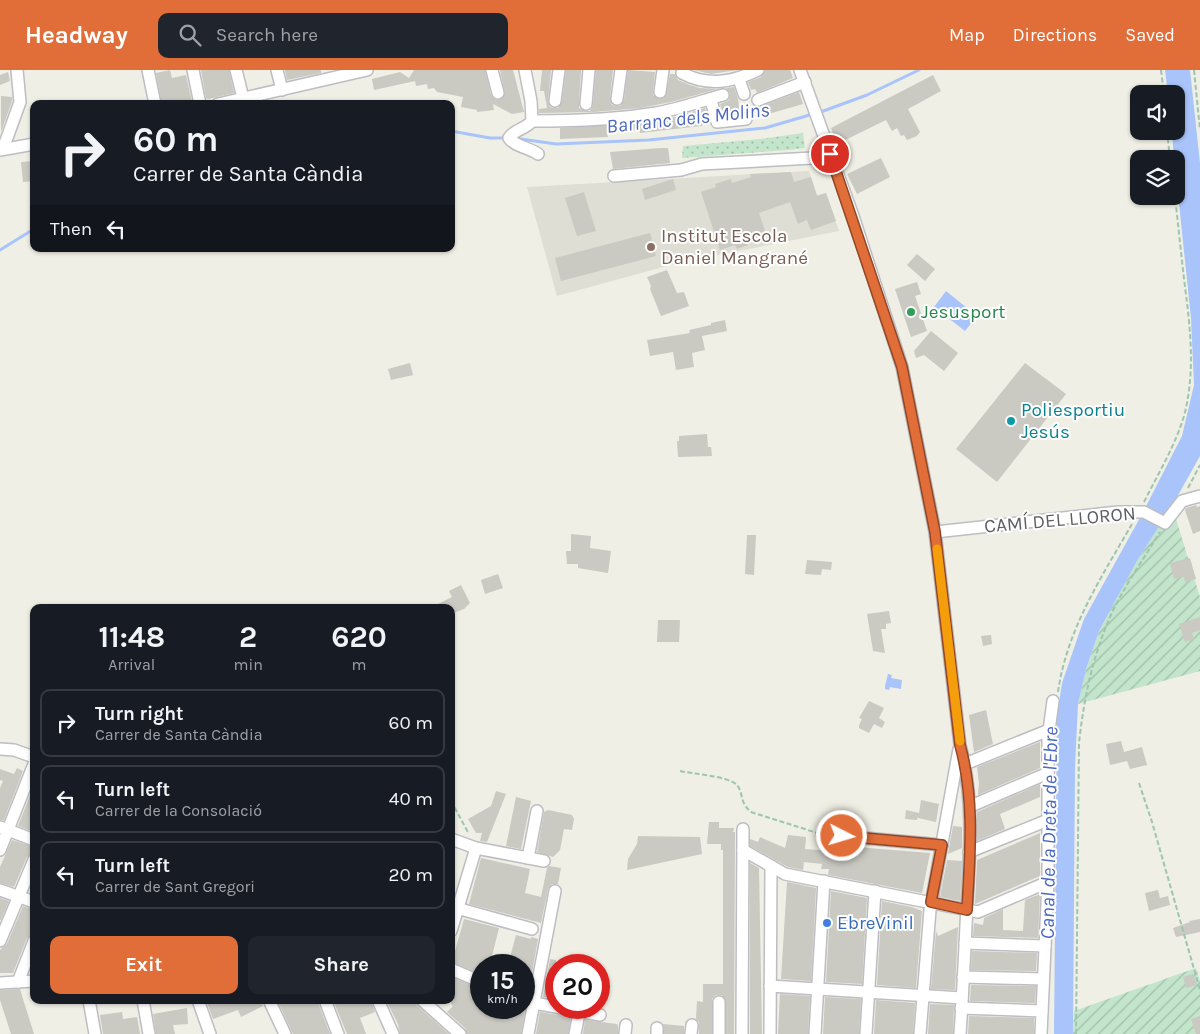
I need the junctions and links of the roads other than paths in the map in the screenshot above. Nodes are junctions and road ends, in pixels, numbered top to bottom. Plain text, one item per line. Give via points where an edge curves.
1 (17, 70) edge
2 (148, 70) edge
3 (193, 70) edge
4 (236, 70) edge
5 (278, 70) edge
6 (366, 70) edge
7 (492, 70) edge
8 (525, 70) edge
9 (559, 70) edge
10 (589, 70) edge
11 (621, 70) edge
12 (662, 70) edge
13 (758, 70) edge
14 (800, 70) edge
15 (682, 73) dead end
16 (322, 75) edge
17 (738, 79) junction
18 (805, 82) junction
19 (282, 90) junction
20 (660, 92) dead end
21 (498, 93) dead end
22 (744, 94) dead end
23 (723, 95) dead end
24 (242, 98) junction
25 (617, 99) dead end
26 (709, 99) junction
27 (154, 100) edge
28 (199, 100) edge
29 (234, 100) edge
30 (758, 100) dead end
31 (555, 101) dead end
32 (586, 104) dead end
33 (746, 119) dead end
34 (532, 121) junction
35 (30, 145) edge
36 (2, 150) edge
37 (538, 154) dead end
38 (831, 156) junction
39 (614, 176) dead end
40 (1200, 496) edge
41 (935, 532) junction
42 (1055, 700) road end
43 (1049, 730) junction
44 (960, 745) junction
45 (0, 749) edge
46 (14, 750) junction
47 (0, 752) edge
48 (30, 756) edge
49 (965, 764) junction
50 (30, 773) edge
51 (1048, 773) junction
52 (970, 806) junction
53 (537, 811) dead end
54 (1048, 820) junction
55 (4, 828) edge
56 (743, 829) dead end
57 (842, 836) road end
58 (30, 838) edge
59 (455, 840) edge
60 (942, 845) junction
61 (476, 848) junction
62 (0, 850) edge
63 (742, 850) junction
64 (969, 852) junction
65 (528, 858) junction
66 (544, 861) dead end
67 (771, 866) junction
68 (30, 870) edge
69 (824, 881) junction
70 (1048, 882) junction
71 (0, 890) edge
72 (555, 891) dead end
73 (875, 891) junction
74 (19, 897) junction
75 (30, 901) edge
76 (931, 902) junction
77 (455, 907) edge
78 (967, 910) junction
79 (532, 929) dead end
80 (0, 941) edge
81 (965, 943) junction
82 (1045, 946) junction
83 (30, 951) edge
84 (455, 971) edge
85 (470, 977) edge
86 (963, 977) junction
87 (1043, 979) junction
88 (30, 981) edge
89 (18, 982) junction
90 (0, 983) edge
91 (770, 986) junction
92 (818, 989) junction
93 (868, 992) junction
94 (923, 997) junction
95 (535, 998) edge
96 (719, 1002) dead end
97 (962, 1003) junction
98 (90, 1004) edge
99 (144, 1004) edge
100 (199, 1004) edge
101 (271, 1004) edge
102 (327, 1004) edge
103 (380, 1004) edge
104 (429, 1004) edge
105 (1042, 1012) junction
106 (531, 1019) edge
107 (578, 1019) edge
108 (95, 1034) edge
109 (149, 1034) edge
110 (210, 1034) edge
111 (285, 1034) edge
112 (338, 1034) edge
113 (393, 1034) edge
114 (460, 1034) edge
115 (528, 1034) edge
116 (575, 1034) edge
117 (719, 1034) edge
118 (742, 1034) edge
119 (770, 1034) edge
120 (815, 1034) edge
121 (866, 1034) edge
122 (920, 1034) edge
123 (960, 1034) edge
124 (1040, 1034) edge

1 - 36 street via 20,102
2 - 27 street
3 - 28 street
4 - 24 street
5 - 19 street
6 - 16 street
7 - 21 street
8 - 34 street
9 - 31 street
10 - 32 street
11 - 25 street
12 - 20 street
13 - 17 street
14 - 18 street
15 - 17 street via 704,81
16 - 19 street
17 - 22 street
18 - 30 street
18 - 38 street
19 - 24 street
23 - 26 street
24 - 29 street
26 - 33 street via 717,122
26 - 34 street via 644,114
34 - 37 street via 509,138
35 - 36 street
38 - 39 street via 702,164 680,170
38 - 41 street via 902,367
40 - 41 street, CAMÍ DEL LLORON via 1182,501 1165,523 1141,512 1118,512
41 - 44 street
42 - 43 street
43 - 49 street
43 - 51 street
44 - 49 street
44 - 60 street
45 - 46 street
46 - 47 street
46 - 48 street
49 - 52 street
50 - 55 street
51 - 52 street
51 - 54 street
52 - 64 street
53 - 65 street
54 - 64 street
54 - 70 street
55 - 58 street
55 - 62 street
56 - 63 street
57 - 60 street
59 - 61 street
60 - 76 street
61 - 65 street
61 - 77 street
63 - 67 street
63 - 118 street
64 - 78 street
65 - 66 street
67 - 69 street via 785,874
67 - 91 street
68 - 74 street
69 - 73 street
69 - 92 street
70 - 78 street via 978,912
70 - 82 street
71 - 74 street
72 - 95 street
73 - 76 street
73 - 93 street
74 - 75 street
74 - 80 street
76 - 78 street
76 - 94 street
77 - 79 street
78 - 81 street
81 - 82 street
81 - 86 street
82 - 87 street
83 - 89 street
84 - 85 street
86 - 87 street
86 - 97 street
87 - 105 street
88 - 89 street
89 - 90 street
91 - 92 street
91 - 119 street
92 - 93 street
92 - 120 street
93 - 94 street
93 - 121 street
94 - 97 street
94 - 122 street
96 - 117 street
97 - 105 street
97 - 123 street
98 - 108 street
99 - 109 street
100 - 110 street
101 - 111 street
102 - 112 street
103 - 113 street
104 - 114 street
105 - 124 street
106 - 115 street
107 - 116 street

